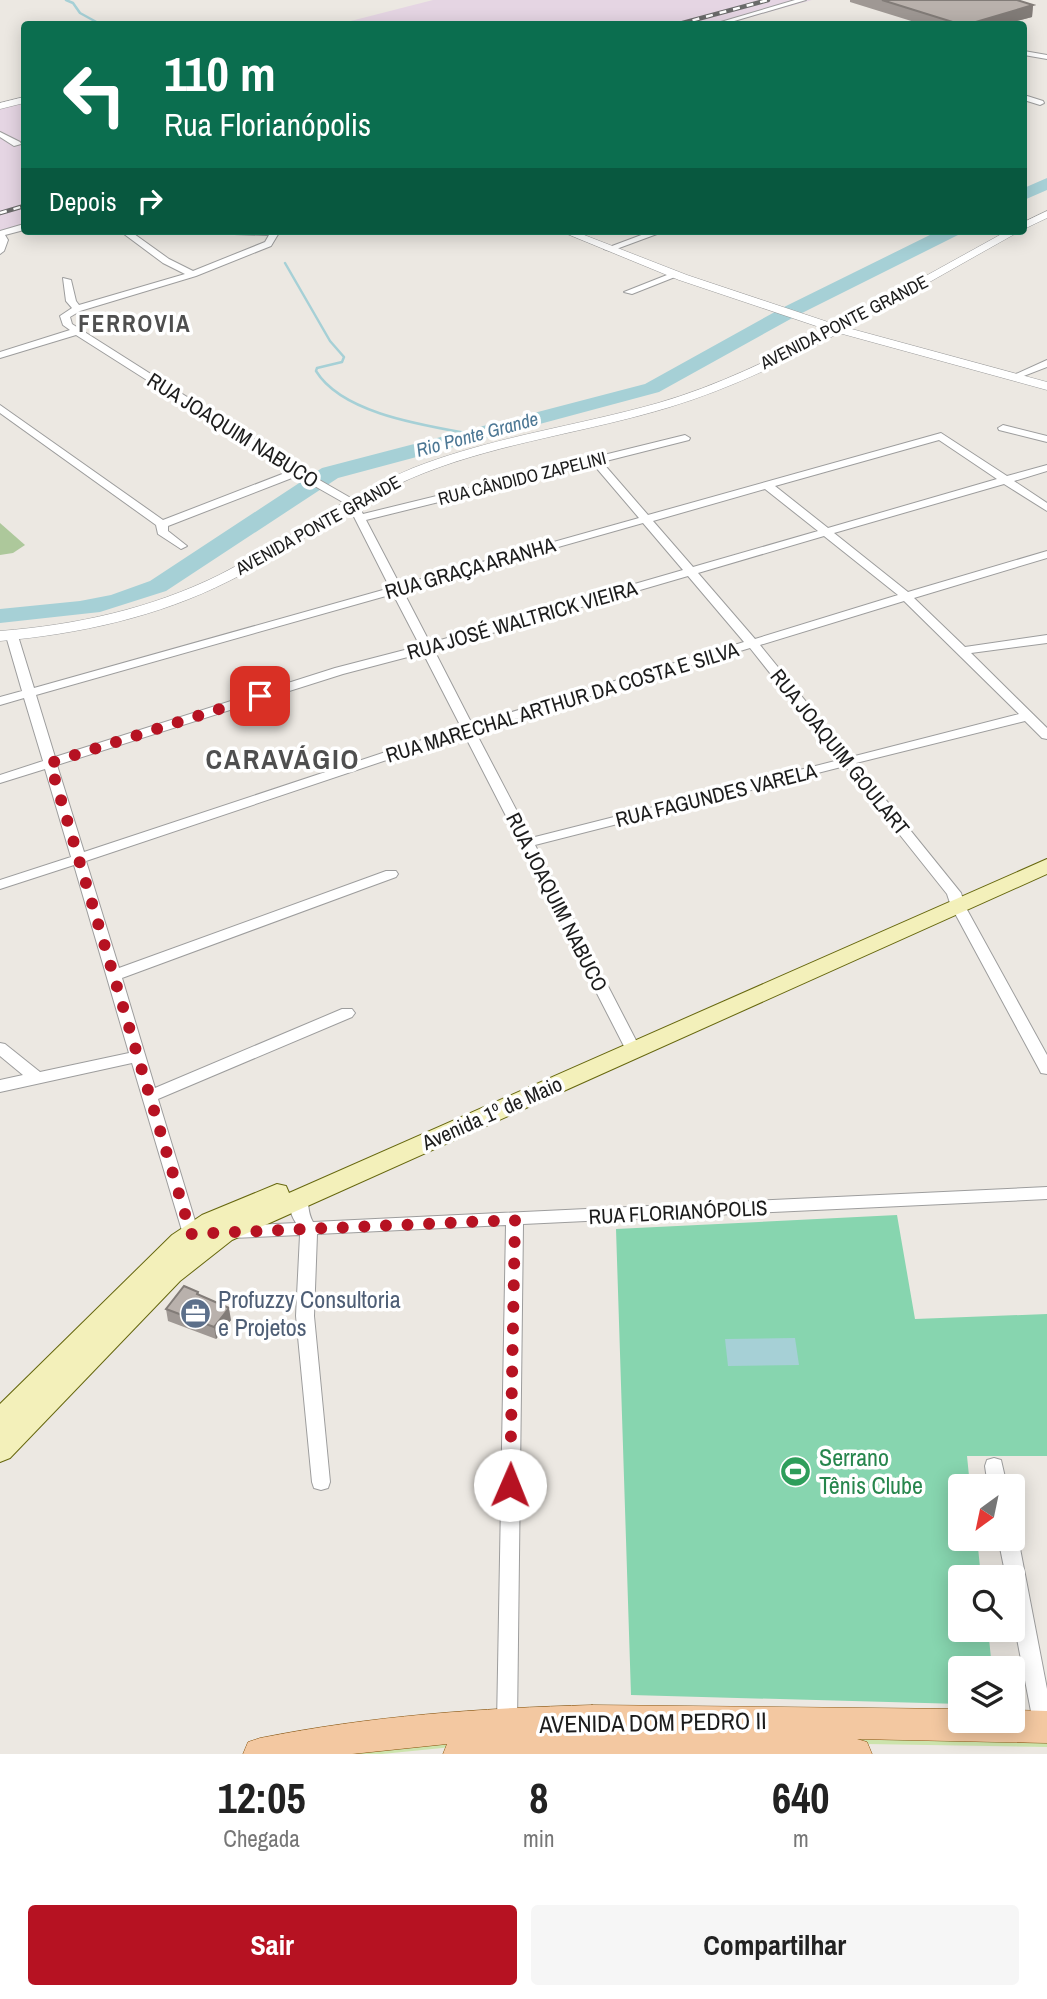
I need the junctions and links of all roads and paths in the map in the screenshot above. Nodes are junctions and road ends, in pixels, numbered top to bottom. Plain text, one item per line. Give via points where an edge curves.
1 (803, 0) edge
2 (729, 21) edge
3 (1027, 54) edge
4 (1047, 57) edge
5 (1027, 98) edge
6 (21, 101) edge
7 (0, 106) edge
8 (1027, 107) edge
9 (0, 134) edge
10 (17, 144) dead end
11 (1047, 214) edge
12 (1027, 224) edge
13 (21, 228) edge
14 (0, 234) edge
15 (130, 235) edge
16 (273, 235) edge
17 (577, 235) edge
18 (589, 235) edge
19 (649, 235) edge
20 (1009, 235) edge
21 (612, 247) junction
22 (0, 251) edge
23 (193, 274) junction
24 (675, 275) junction
25 (66, 280) dead end
26 (629, 292) dead end
27 (780, 308) junction
28 (77, 309) junction
29 (838, 327) junction
30 (78, 331) junction
31 (0, 355) edge
32 (1047, 363) edge
33 (1021, 374) junction
34 (1007, 376) junction
35 (1047, 380) edge
36 (1047, 386) edge
37 (0, 408) edge
38 (1003, 428) dead end
39 (685, 438) dead end
40 (1047, 439) edge
41 (595, 460) junction
42 (1047, 468) edge
43 (298, 472) junction
44 (1006, 480) junction
45 (767, 485) junction
46 (352, 503) junction
47 (1047, 508) edge
48 (360, 518) junction
49 (646, 519) junction
50 (162, 524) junction
51 (826, 532) junction
52 (181, 547) dead end
53 (1047, 554) edge
54 (691, 572) junction
55 (396, 589) junction
56 (906, 596) junction
57 (6, 636) edge
58 (1047, 639) edge
59 (752, 643) junction
60 (426, 648) junction
61 (962, 651) junction
62 (30, 693) junction
63 (0, 701) edge
64 (1028, 716) junction
65 (468, 729) junction
66 (1047, 735) edge
67 (848, 762) junction
68 (50, 763) junction
69 (0, 779) edge
70 (527, 843) junction
71 (1047, 852) edge
72 (79, 859) junction
73 (1047, 866) edge
74 (391, 874) dead end
75 (0, 885) edge
76 (956, 899) junction
77 (114, 975) junction
78 (347, 1013) dead end
79 (630, 1044) junction
80 (0, 1048) edge
81 (138, 1056) junction
82 (1047, 1069) edge
83 (37, 1077) junction
84 (0, 1086) edge
85 (150, 1096) junction
86 (1047, 1193) edge
87 (299, 1199) junction
88 (515, 1220) junction
89 (309, 1229) junction
90 (223, 1233) junction
91 (191, 1234) junction
92 (56, 1377) junction
93 (0, 1422) edge
94 (0, 1450) edge
95 (994, 1466) dead end
96 (996, 1474) edge
97 (321, 1482) dead end
98 (1011, 1551) edge
99 (507, 1724) junction
100 (1045, 1727) edge
101 (260, 1754) edge
102 (460, 1754) edge
103 (855, 1754) edge

1 - 2 street
3 - 4 street
5 - 8 street via 1041,103
6 - 7 street
9 - 10 street
11 - 12 street
13 - 14 street
14 - 22 street via 4,240
15 - 23 street
16 - 23 street via 268,244
17 - 21 street
18 - 21 street
19 - 21 street
20 - 29 street, AVENIDA PONTE GRANDE
21 - 24 street
21 - 27 street
23 - 28 street
24 - 26 street
24 - 27 street
25 - 28 street
27 - 29 street
28 - 30 street via 65,316 65,321
29 - 33 street
29 - 34 street
29 - 46 street, AVENIDA PONTE GRANDE via 699,393 453,457
30 - 31 street
30 - 43 street, RUA JOAQUIM NABUCO
32 - 33 street
33 - 34 street
33 - 35 street
34 - 36 street
37 - 50 street
38 - 40 street
39 - 41 street, RUA CÂNDIDO ZAPELINI
41 - 48 street, RUA CÂNDIDO ZAPELINI
41 - 49 street, RUA JOAQUIM GOULART
42 - 44 street, RUA JOSÉ WALTRICK VIEIRA
43 - 46 street, RUA JOAQUIM NABUCO
43 - 50 street
44 - 45 street, RUA GRAÇA ARANHA via 940,436
44 - 47 street
44 - 51 street, RUA JOSÉ WALTRICK VIEIRA
45 - 49 street, RUA GRAÇA ARANHA
45 - 51 street
46 - 48 street, RUA JOAQUIM NABUCO
46 - 57 street, AVENIDA PONTE GRANDE via 253,562 180,597 99,623
48 - 55 street, RUA JOAQUIM NABUCO
49 - 54 street, RUA JOAQUIM GOULART
49 - 55 street, RUA GRAÇA ARANHA
50 - 52 street via 162,532
51 - 54 street, RUA JOSÉ WALTRICK VIEIRA
51 - 56 street
53 - 56 street, RUA MARECHAL ARTHUR DA COSTA E SILVA
54 - 59 street, RUA JOAQUIM GOULART
54 - 60 street, RUA JOSÉ WALTRICK VIEIRA
55 - 60 street, RUA JOAQUIM NABUCO
55 - 62 street, RUA GRAÇA ARANHA
56 - 59 street, RUA MARECHAL ARTHUR DA COSTA E SILVA
56 - 61 street
57 - 62 street
58 - 61 street
59 - 65 street, RUA MARECHAL ARTHUR DA COSTA E SILVA
59 - 67 street, RUA JOAQUIM GOULART
60 - 65 street, RUA JOAQUIM NABUCO
60 - 68 street, RUA JOSÉ WALTRICK VIEIRA
61 - 64 street
62 - 63 street, RUA GRAÇA ARANHA
62 - 68 street
64 - 66 street
64 - 67 street, RUA FAGUNDES VARELA
65 - 70 street, RUA JOAQUIM NABUCO
65 - 72 street, RUA MARECHAL ARTHUR DA COSTA E SILVA
67 - 70 street, RUA FAGUNDES VARELA
67 - 76 street, RUA JOAQUIM GOULART
68 - 69 street, RUA JOSÉ WALTRICK VIEIRA
68 - 72 street
70 - 79 street, RUA JOAQUIM NABUCO
71 - 76 main road, Avenida 1º de Maio
72 - 75 street, RUA MARECHAL ARTHUR DA COSTA E SILVA
72 - 77 street
73 - 76 main road, Avenida 1º de Maio
74 - 77 street
76 - 79 main road, Avenida 1º de Maio
76 - 82 street, RUA JOAQUIM GOULART
77 - 81 street
78 - 85 street
79 - 87 main road, Avenida 1º de Maio
79 - 91 main road, Avenida 1º de Maio
80 - 83 street
81 - 83 street
81 - 85 street
83 - 84 street
85 - 91 street
86 - 88 street, RUA FLORIANÓPOLIS
87 - 89 street via 299,1214
87 - 90 main road, Avenida 1º de Maio
88 - 89 street, RUA FLORIANÓPOLIS
88 - 99 street
89 - 90 street, RUA FLORIANÓPOLIS
89 - 97 street via 304,1316
90 - 91 main road
90 - 92 main road, Avenida 1º de Maio via 194,1253
91 - 92 main road, Avenida 1º de Maio
92 - 93 main road, Avenida 1º de Maio
92 - 94 main road, Avenida 1º de Maio
95 - 96 street
98 - 100 street
99 - 100 main road, AVENIDA DOM PEDRO II via 794,1720
99 - 101 main road, AVENIDA DOM PEDRO II via 379,1734
102 - 103 main road, AVENIDA DOM PEDRO II

